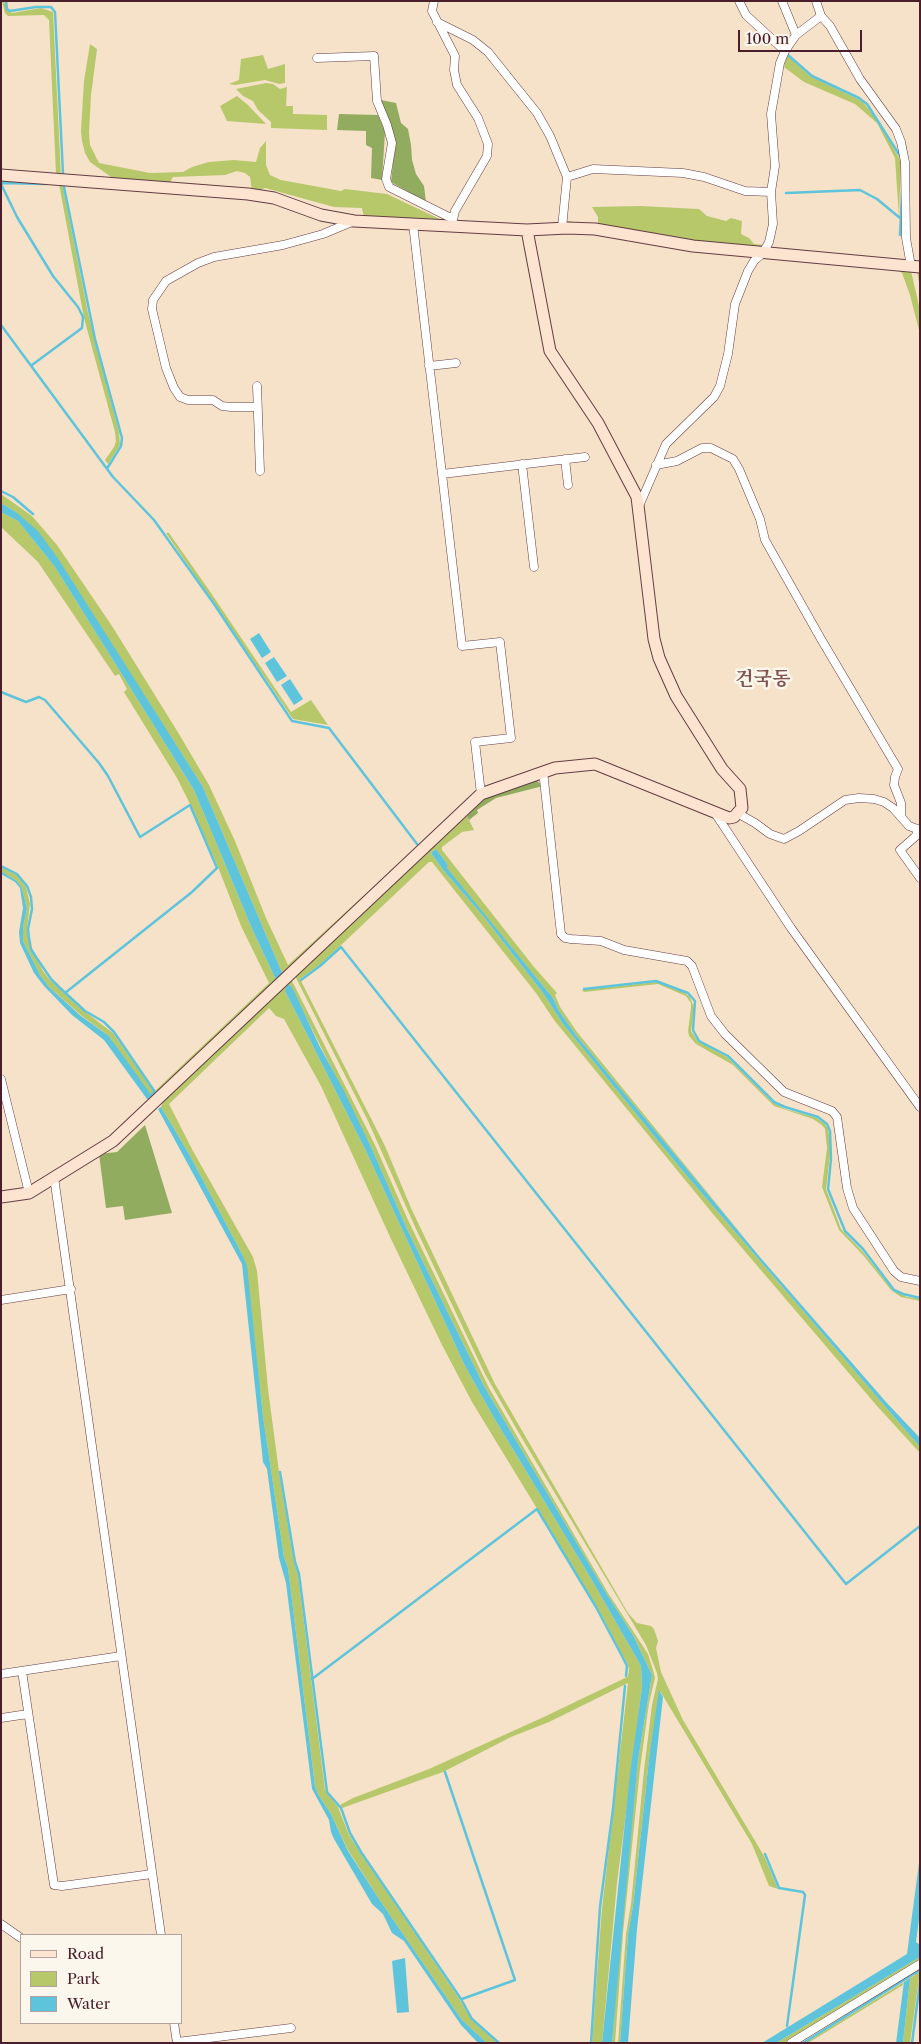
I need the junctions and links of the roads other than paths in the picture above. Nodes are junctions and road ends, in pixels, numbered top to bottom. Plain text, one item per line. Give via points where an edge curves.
1 (434, 1) edge
2 (739, 1) edge
3 (782, 1) edge
4 (816, 1) edge
5 (821, 16) junction
6 (437, 22) junction
7 (796, 35) junction
8 (785, 50) junction
9 (317, 58) dead end
10 (1, 175) edge
11 (567, 177) junction
12 (771, 192) junction
13 (354, 221) junction
14 (452, 223) junction
15 (413, 224) junction
16 (562, 228) junction
17 (527, 230) junction
18 (763, 253) junction
19 (915, 266) edge
20 (456, 362) dead end
21 (430, 366) junction
22 (258, 386) dead end
23 (257, 407) junction
24 (585, 457) dead end
25 (565, 459) junction
26 (522, 464) junction
27 (656, 465) junction
28 (260, 470) dead end
29 (442, 474) junction
30 (568, 485) dead end
31 (640, 506) junction
32 (534, 567) dead end
33 (543, 771) junction
34 (481, 794) junction
35 (715, 813) junction
36 (739, 814) junction
37 (901, 817) junction
38 (918, 831) edge
39 (920, 878) edge
40 (1, 1079) edge
41 (920, 1107) edge
42 (54, 1177) junction
43 (29, 1193) junction
44 (1, 1197) edge
45 (920, 1281) edge
46 (71, 1290) junction
47 (1, 1300) edge
48 (121, 1656) junction
49 (22, 1671) junction
50 (1, 1674) edge
51 (28, 1714) junction
52 (1, 1718) edge
53 (152, 1874) junction
54 (1, 1924) edge
55 (161, 1934) edge
56 (20, 1937) edge
57 (920, 1964) edge
58 (174, 2024) edge
59 (291, 2028) dead end
60 (177, 2043) edge
61 (791, 2043) edge

1 - 6 street via 432,11
2 - 8 street via 746,16
3 - 7 street
4 - 5 street
5 - 7 street
5 - 19 street via 901,142 905,162 906,238
6 - 11 street via 488,52 524,95 550,136
6 - 14 street via 455,56 457,84 478,118 488,144 487,156 454,211
7 - 8 street
8 - 12 street via 771,114 775,166
9 - 14 street via 374,56 377,101 392,143 386,179 389,187
10 - 13 street via 248,194 274,198 321,215
11 - 12 street via 592,170 683,173 745,191
11 - 16 street
12 - 18 street via 773,224
13 - 15 street
13 - 23 street via 291,243 214,257 198,263 166,281 154,300 152,309 166,368 180,397 213,400 222,406
14 - 15 street
14 - 17 street
15 - 21 street
16 - 17 street
16 - 18 street
17 - 31 street via 550,350 598,423
18 - 19 street
18 - 27 street via 748,271 735,304 720,386 714,397 666,444
20 - 21 street
21 - 29 street
22 - 23 street
23 - 28 street
24 - 25 street
25 - 26 street
25 - 30 street
26 - 29 street
26 - 32 street
27 - 31 street
27 - 37 street via 677,461 702,448 711,448 733,459 770,548 898,769 894,785 901,803
29 - 34 street via 462,646 500,642 511,738 475,742
31 - 36 street via 654,639 659,658 676,696 722,769 740,789
33 - 34 street
33 - 35 street via 595,764
33 - 45 street via 561,934 565,938 600,941 624,950 687,961 692,966 711,1016 725,1034 784,1092 832,1111 837,1117 853,1208 894,1272
34 - 42 street via 112,1141
35 - 36 street via 729,818
35 - 41 street via 792,928
36 - 37 street via 784,839 845,800 859,798 884,802
37 - 38 street
38 - 39 street via 900,850
40 - 43 street
42 - 43 street
42 - 46 street
43 - 44 street
46 - 47 street
46 - 48 street
48 - 49 street
48 - 53 street
49 - 50 street
49 - 51 street
51 - 52 street
51 - 53 street via 54,1885
53 - 55 street
54 - 56 street
57 - 61 street
58 - 60 street
59 - 60 street

